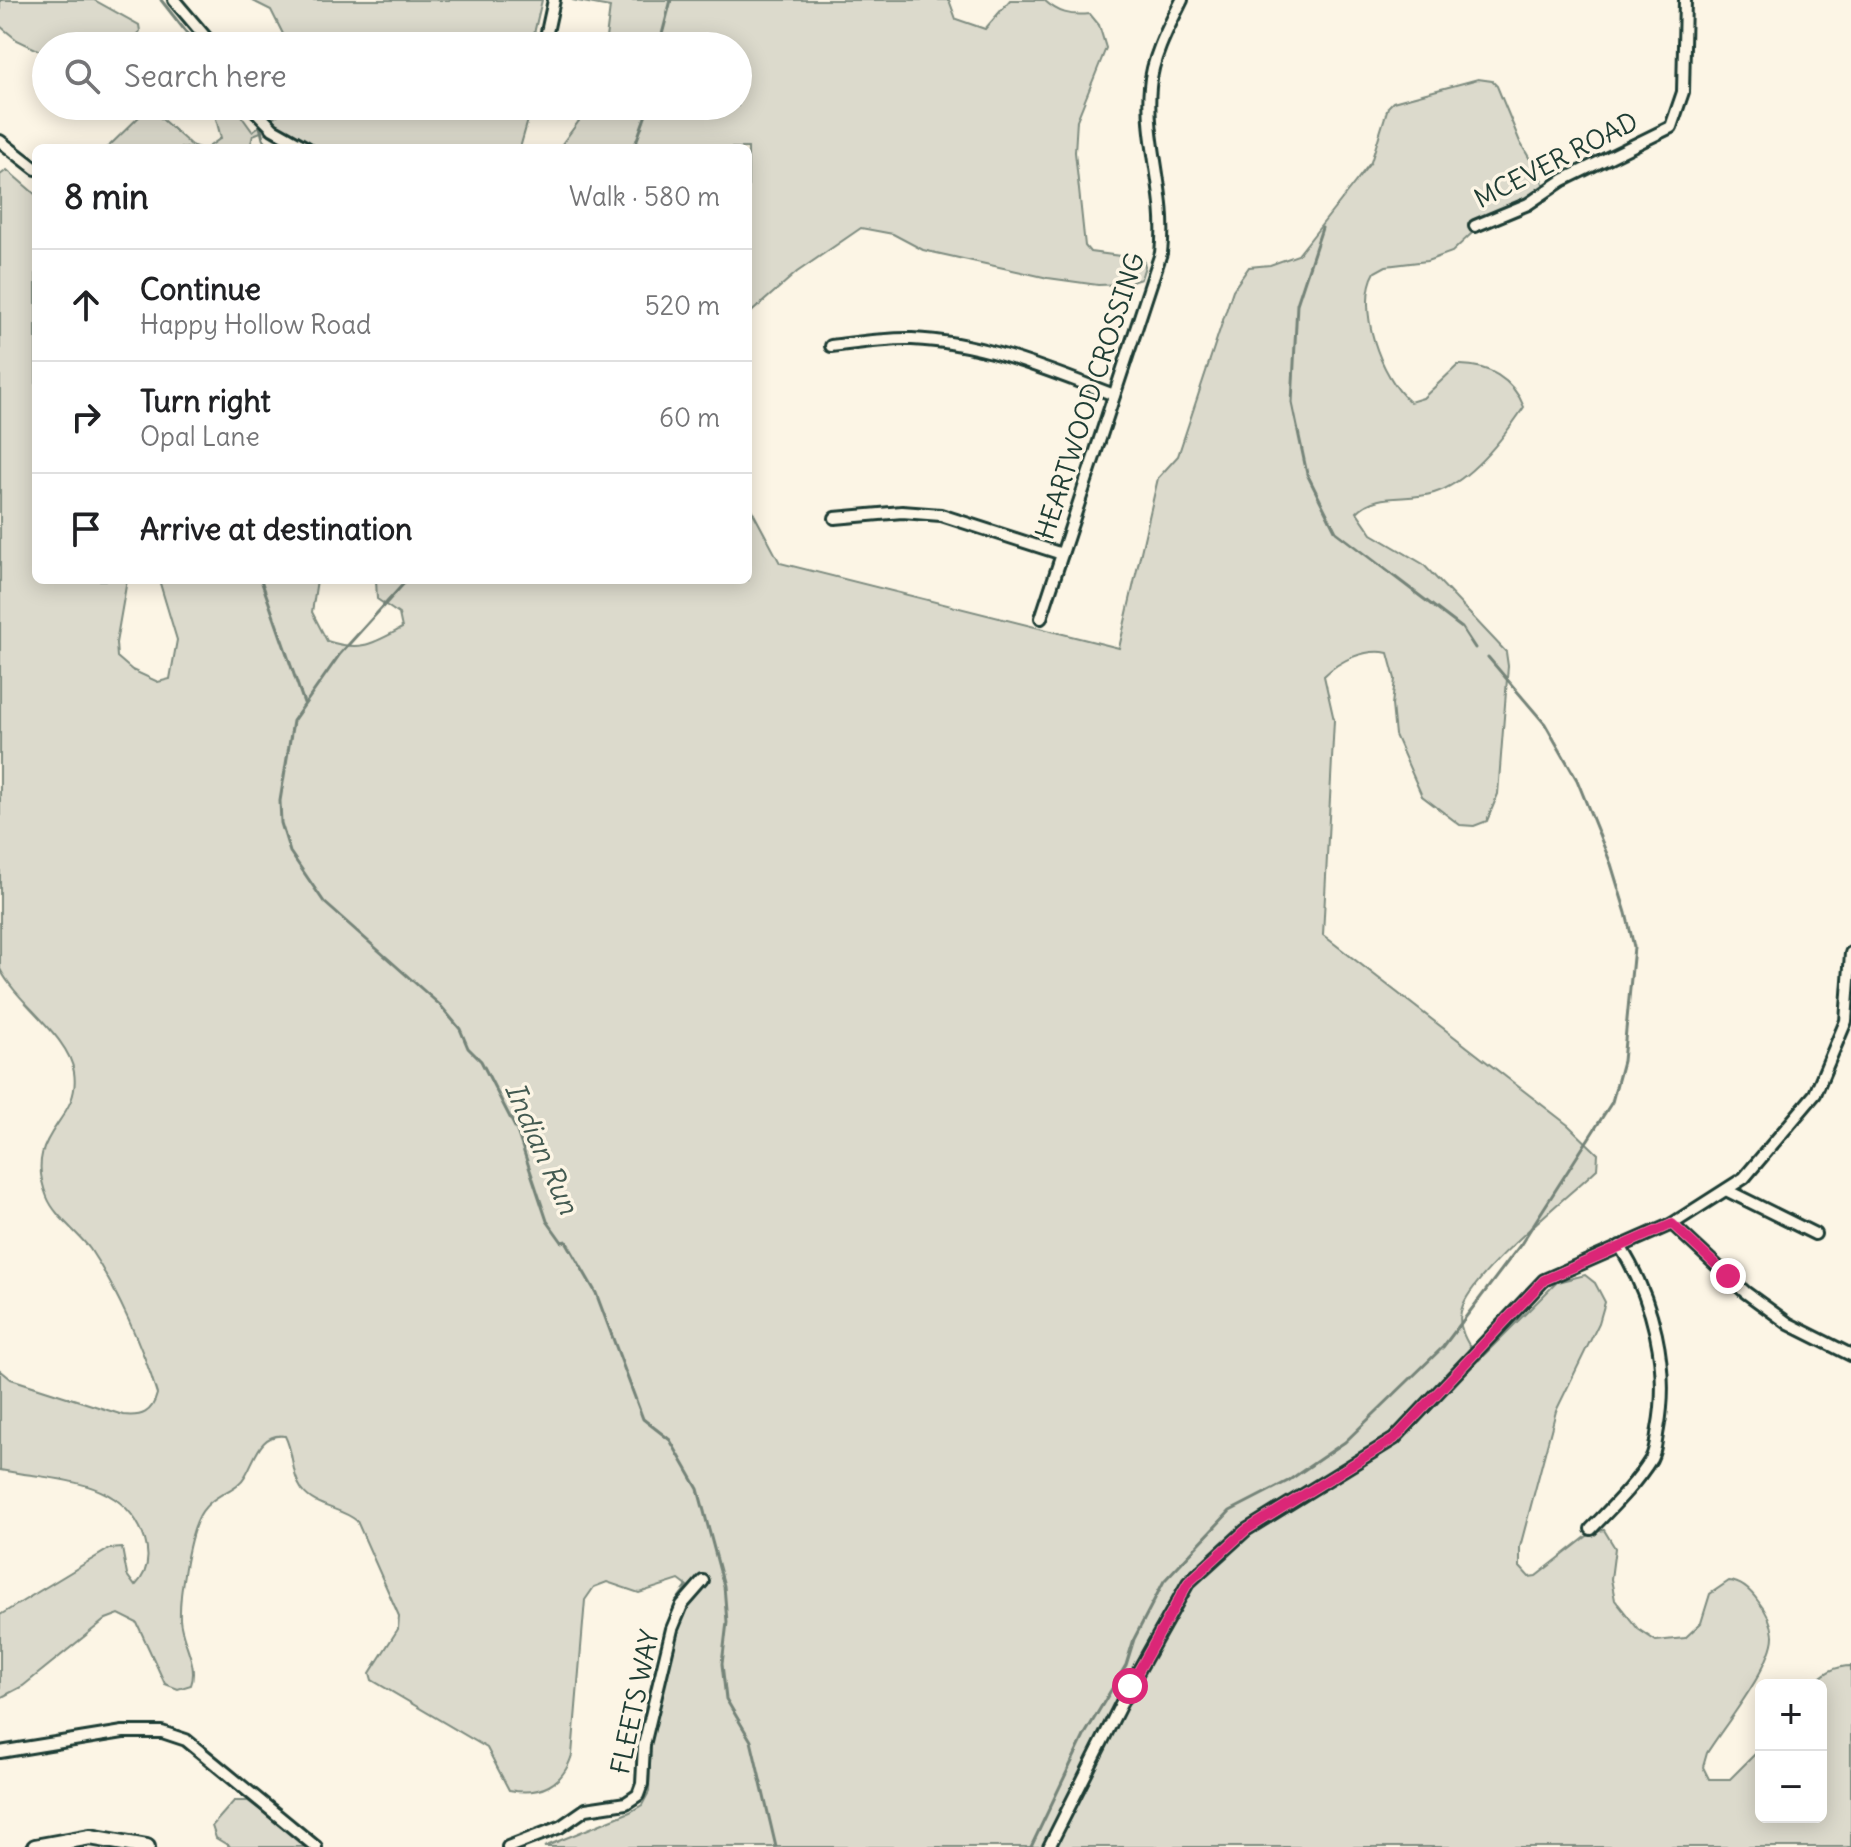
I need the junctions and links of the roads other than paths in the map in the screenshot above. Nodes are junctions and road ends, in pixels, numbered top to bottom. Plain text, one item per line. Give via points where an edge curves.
1 (174, 0) edge
2 (554, 0) edge
3 (1182, 0) edge
4 (1685, 0) edge
5 (201, 32) edge
6 (547, 32) edge
7 (264, 120) edge
8 (0, 141) edge
9 (300, 144) edge
10 (32, 166) edge
11 (1475, 226) dead end
12 (831, 346) dead end
13 (1114, 395) junction
14 (835, 518) dead end
15 (1062, 554) junction
16 (1041, 618) dead end
17 (1851, 953) edge
18 (1726, 1190) junction
19 (1672, 1224) junction
20 (1815, 1234) dead end
21 (1620, 1246) junction
22 (1851, 1355) edge
23 (1591, 1529) dead end
24 (703, 1581) dead end
25 (0, 1752) edge
26 (35, 1847) edge
27 (147, 1847) edge
28 (316, 1847) edge
29 (508, 1847) edge
30 (1049, 1847) edge

1 - 5 street
2 - 6 street
3 - 13 street, HEARTWOOD CROSSING via 1153,65 1150,86 1164,207 1161,253
4 - 11 street, MCEVER ROAD via 1683,92 1671,127 1563,180 1528,204
7 - 9 street
8 - 10 street
12 - 13 street via 910,339 953,344 999,353
13 - 15 street, HEARTWOOD CROSSING
14 - 15 street via 902,512 941,515
15 - 16 street, HEARTWOOD CROSSING
17 - 18 street via 1846,1021 1815,1094 1744,1178
18 - 19 street
18 - 20 street
19 - 21 street
19 - 22 street via 1745,1292 1789,1324
21 - 23 street via 1644,1291 1661,1358 1662,1409 1653,1456
21 - 30 street via 1544,1280 1394,1439 1246,1530 1188,1583
24 - 29 street, FLEETS WAY via 682,1605 672,1629 644,1745 638,1795 626,1803 586,1809 560,1827
25 - 28 street via 123,1732 162,1732 186,1740
26 - 27 main road via 90,1837

